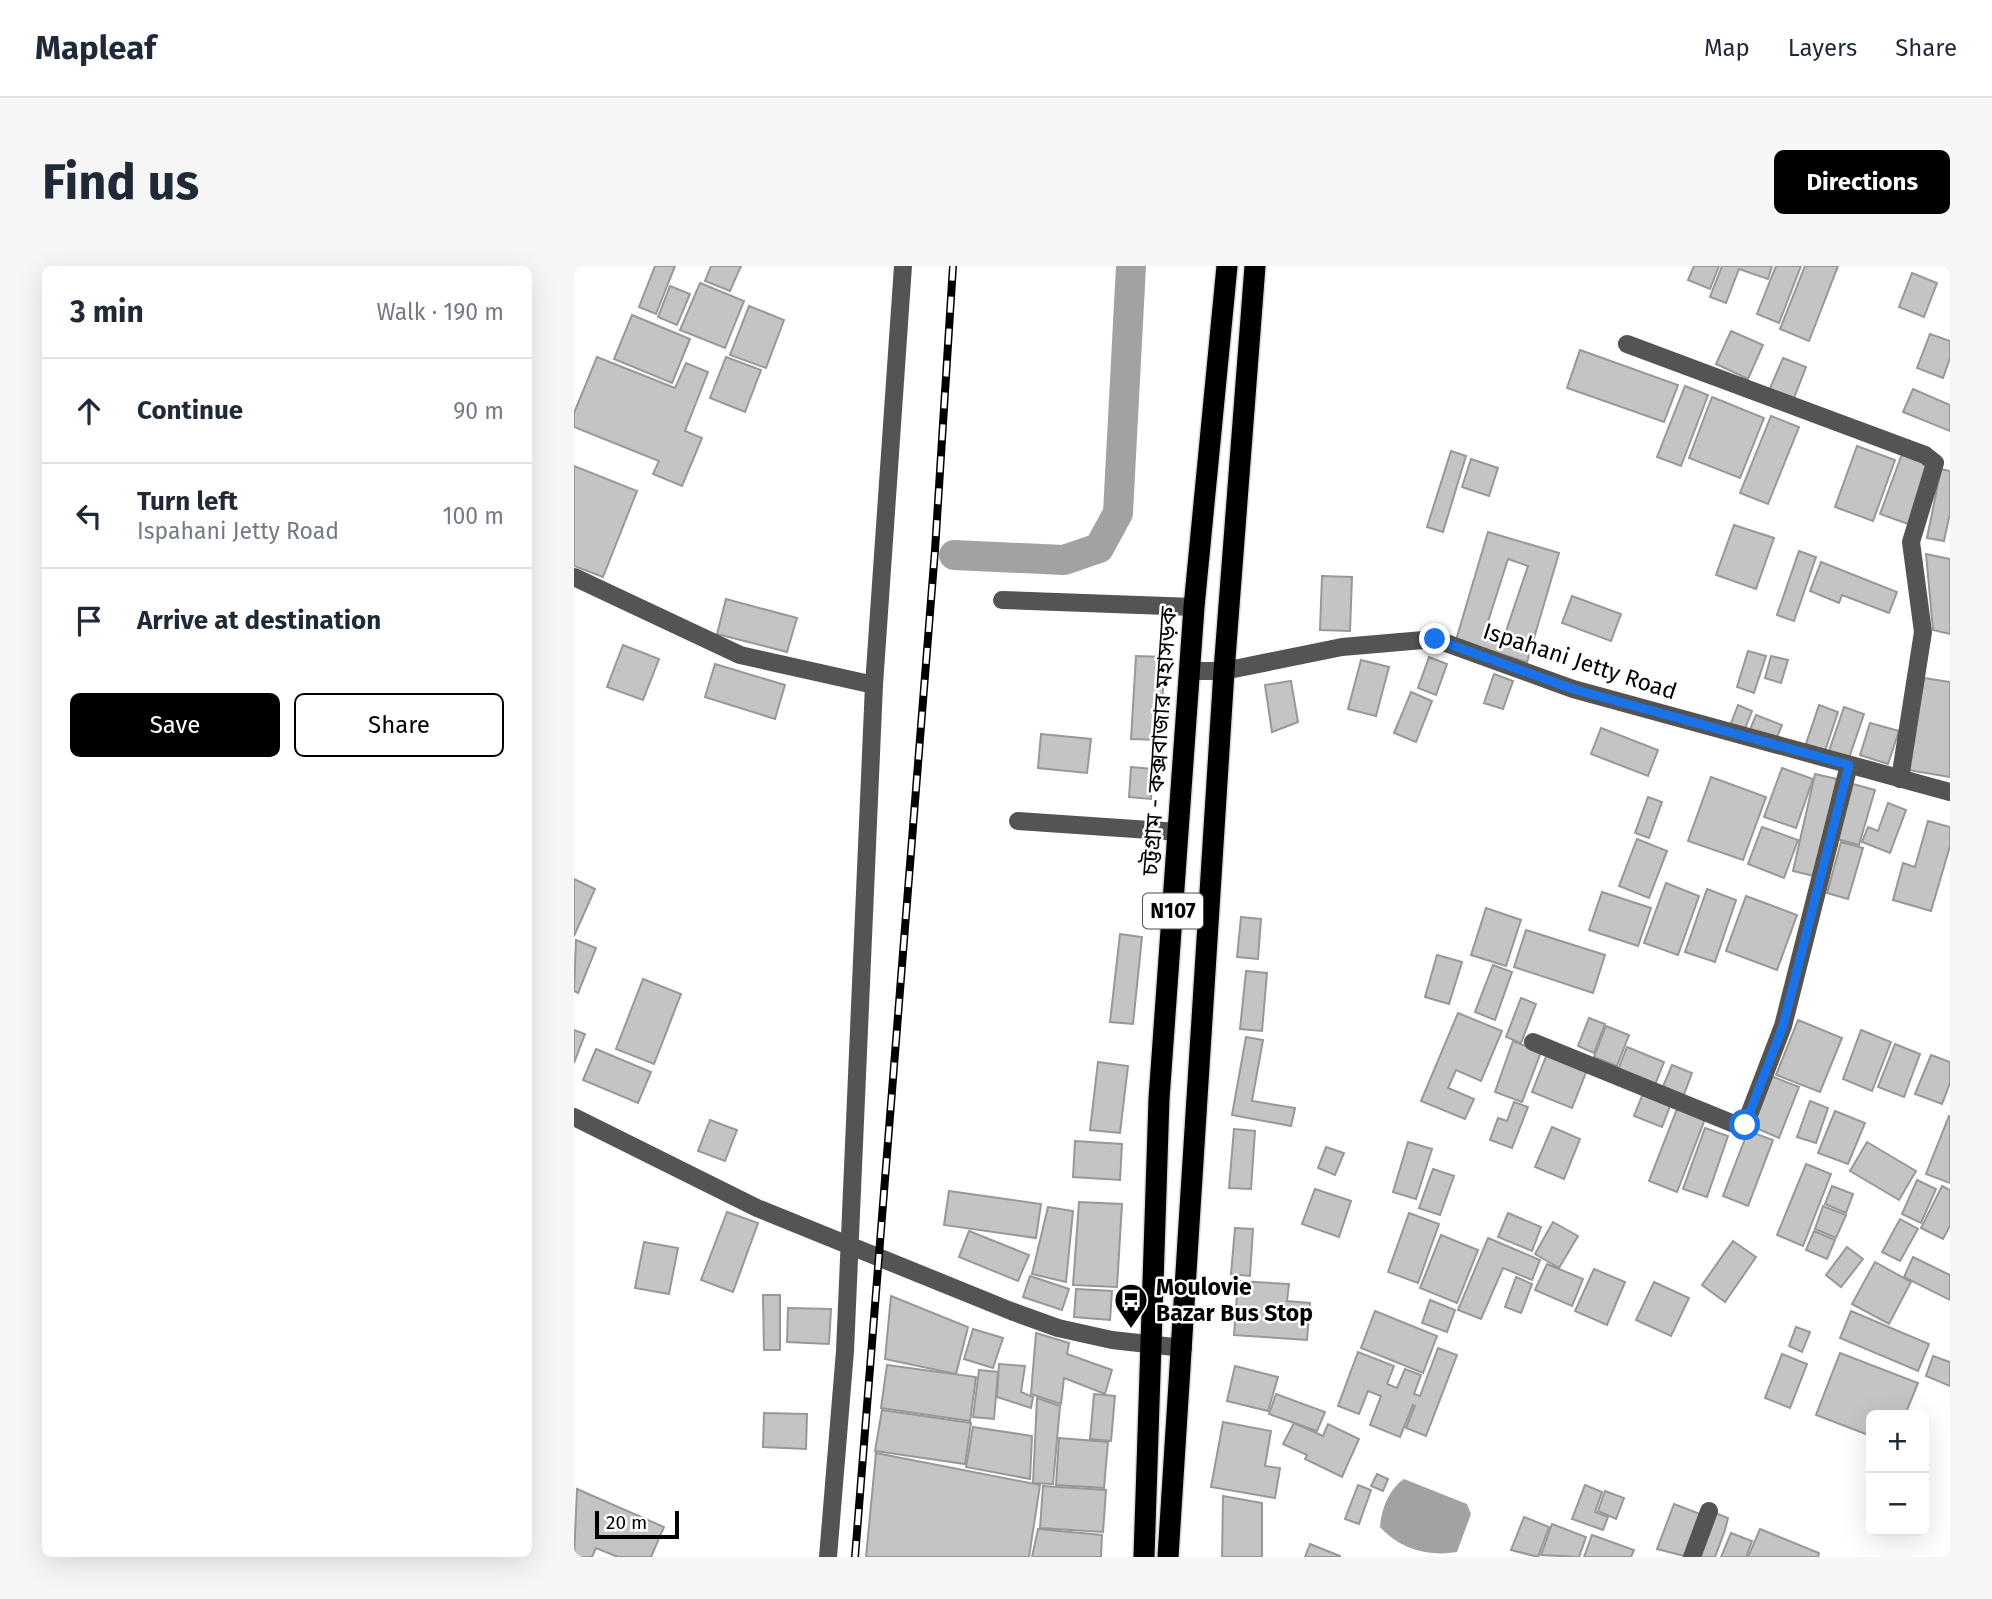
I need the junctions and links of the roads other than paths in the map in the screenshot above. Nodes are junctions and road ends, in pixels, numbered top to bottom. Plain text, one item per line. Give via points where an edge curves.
1 (903, 266) edge
2 (1227, 266) edge
3 (1255, 266) edge
4 (1627, 344) dead end
5 (574, 577) edge
6 (1002, 600) dead end
7 (1194, 607) junction
8 (1190, 671) junction
9 (1224, 671) junction
10 (874, 685) junction
11 (1849, 765) junction
12 (1900, 779) junction
13 (1950, 792) edge
14 (1018, 821) dead end
15 (1179, 832) junction
16 (1533, 1041) dead end
17 (574, 1117) edge
18 (849, 1248) junction
19 (1150, 1346) junction
20 (1183, 1348) junction
21 (1709, 1511) dead end
22 (828, 1557) edge
23 (1144, 1557) edge
24 (1168, 1557) edge
25 (1692, 1557) edge

1 - 10 street
2 - 7 highway, চট্টগ্রাম - কক্সবাজার মহাসড়ক / N107
3 - 9 highway, N107
4 - 12 street via 1935,463 1912,542 1923,632
5 - 10 street via 740,655
6 - 7 street
7 - 8 highway, চট্টগ্রাম - কক্সবাজার মহাসড়ক / N107
8 - 9 street, Ispahani Jetty Road
8 - 15 highway, চট্টগ্রাম - কক্সবাজার মহাসড়ক / N107
9 - 11 street, Ispahani Jetty Road via 1342,647 1435,639 1573,689
9 - 20 highway, N107
10 - 18 street
11 - 12 street, Ispahani Jetty Road
11 - 16 street via 1783,1026 1744,1128
12 - 13 street, Ispahani Jetty Road
14 - 15 street
15 - 19 highway, চট্টগ্রাম - কক্সবাজার মহাসড়ক / N107 via 1159,1099
17 - 18 street
18 - 19 street via 878,1255 1058,1328
18 - 22 street
19 - 20 street
19 - 23 highway, চট্টগ্রাম - কক্সবাজার মহাসড়ক / N107
20 - 24 highway, N107
21 - 25 street

